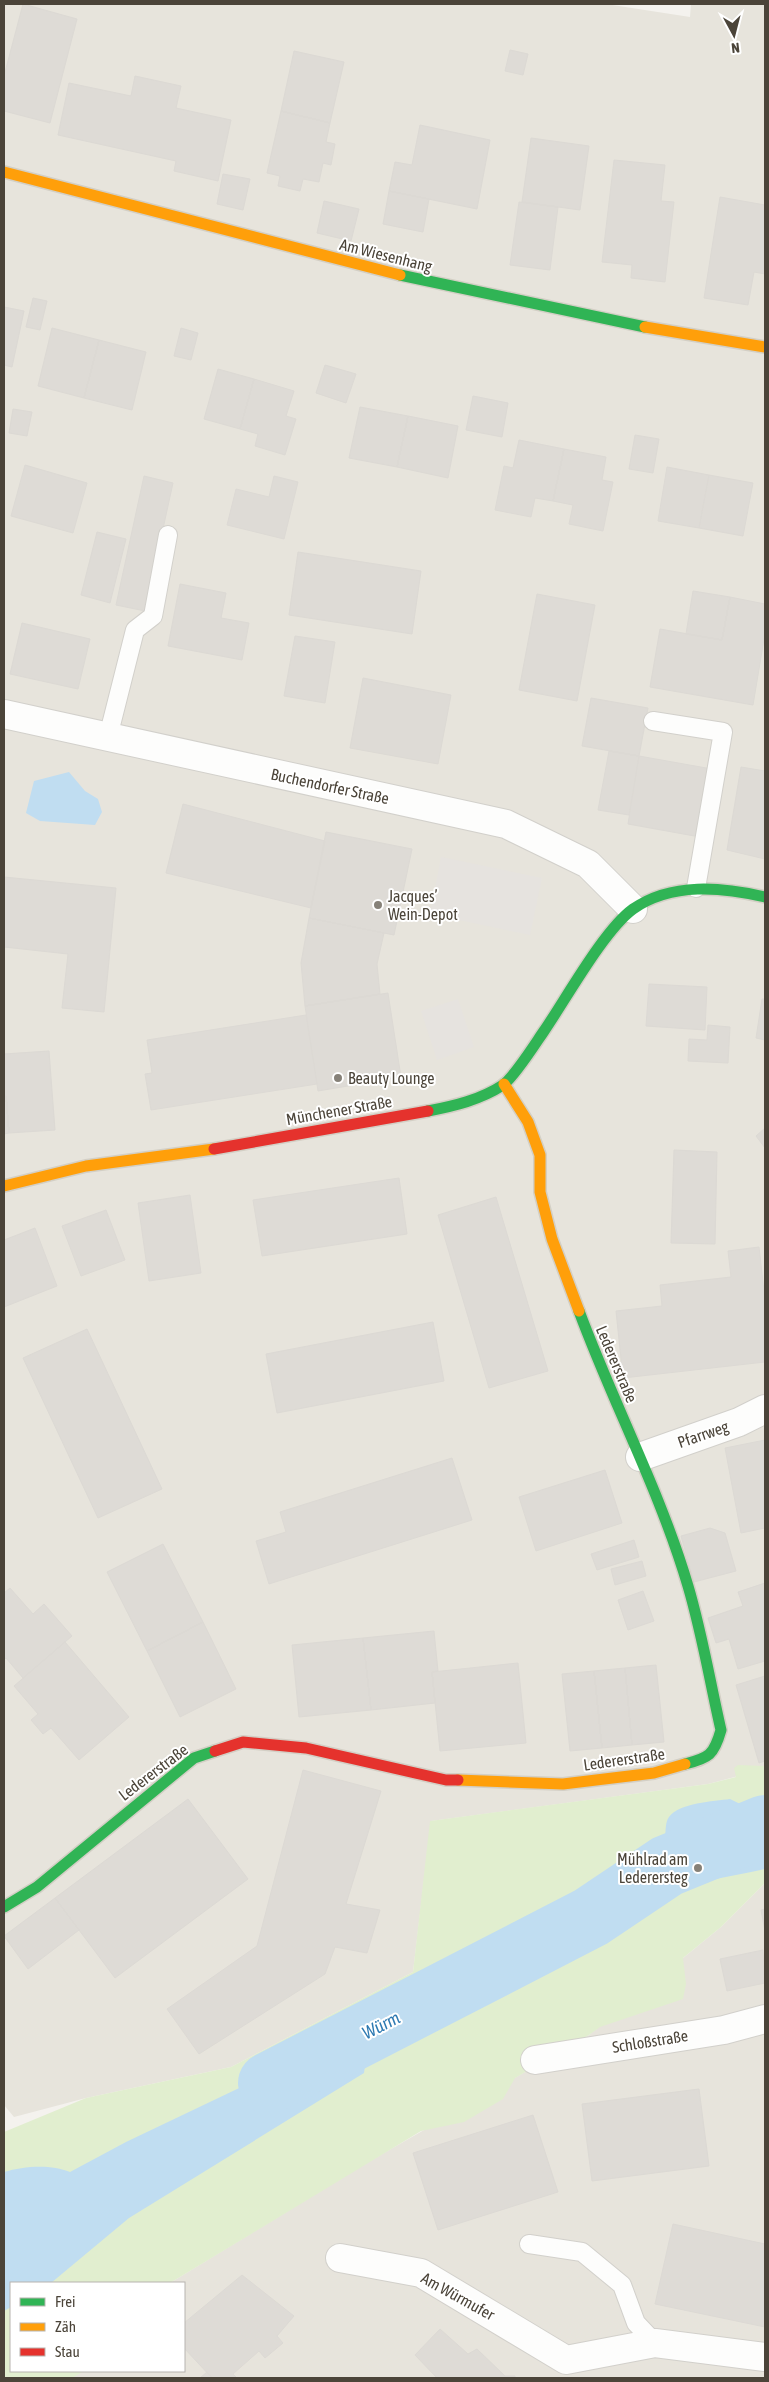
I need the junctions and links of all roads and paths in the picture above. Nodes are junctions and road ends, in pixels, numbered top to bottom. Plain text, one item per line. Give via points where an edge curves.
1 (4, 172) edge
2 (765, 347) edge
3 (168, 534) dead end
4 (4, 714) edge
5 (652, 721) dead end
6 (108, 737) junction
7 (696, 888) junction
8 (765, 897) edge
9 (633, 909) junction
10 (504, 1084) junction
11 (4, 1186) edge
12 (765, 1409) edge
13 (640, 1457) junction
14 (4, 1907) edge
15 (765, 2019) edge
16 (535, 2060) dead end
17 (529, 2244) dead end
18 (340, 2258) dead end
19 (655, 2343) junction
20 (765, 2358) edge
21 (559, 2369) edge

1 - 2 street, Am Wiesenhang via 420,280 636,326
3 - 6 lane via 153,616 135,630
4 - 6 street, Buchendorfer Straße
5 - 7 lane via 723,732
6 - 9 street, Buchendorfer Straße via 506,824 588,864
7 - 8 street, Münchener Straße
7 - 9 street, Münchener Straße via 664,894
9 - 10 street, Münchener Straße via 608,935 535,1045
10 - 11 street, Münchener Straße via 472,1101 439,1109 224,1147 109,1162 31,1176
10 - 13 street, Ledererstraße via 528,1122 540,1155 540,1192 552,1238 598,1363
12 - 13 street, Pfarrweg via 739,1422
13 - 14 street, Ledererstraße via 688,1586 721,1730 716,1748 705,1759 654,1774 562,1784 446,1780 306,1748 243,1742 194,1758 37,1886
15 - 16 street, Schloßstraße via 724,2030
17 - 19 lane via 582,2252 622,2285 636,2323
18 - 21 street, Am Würmufer via 421,2273
19 - 20 street, Am Würmufer
19 - 21 street, Am Würmufer

